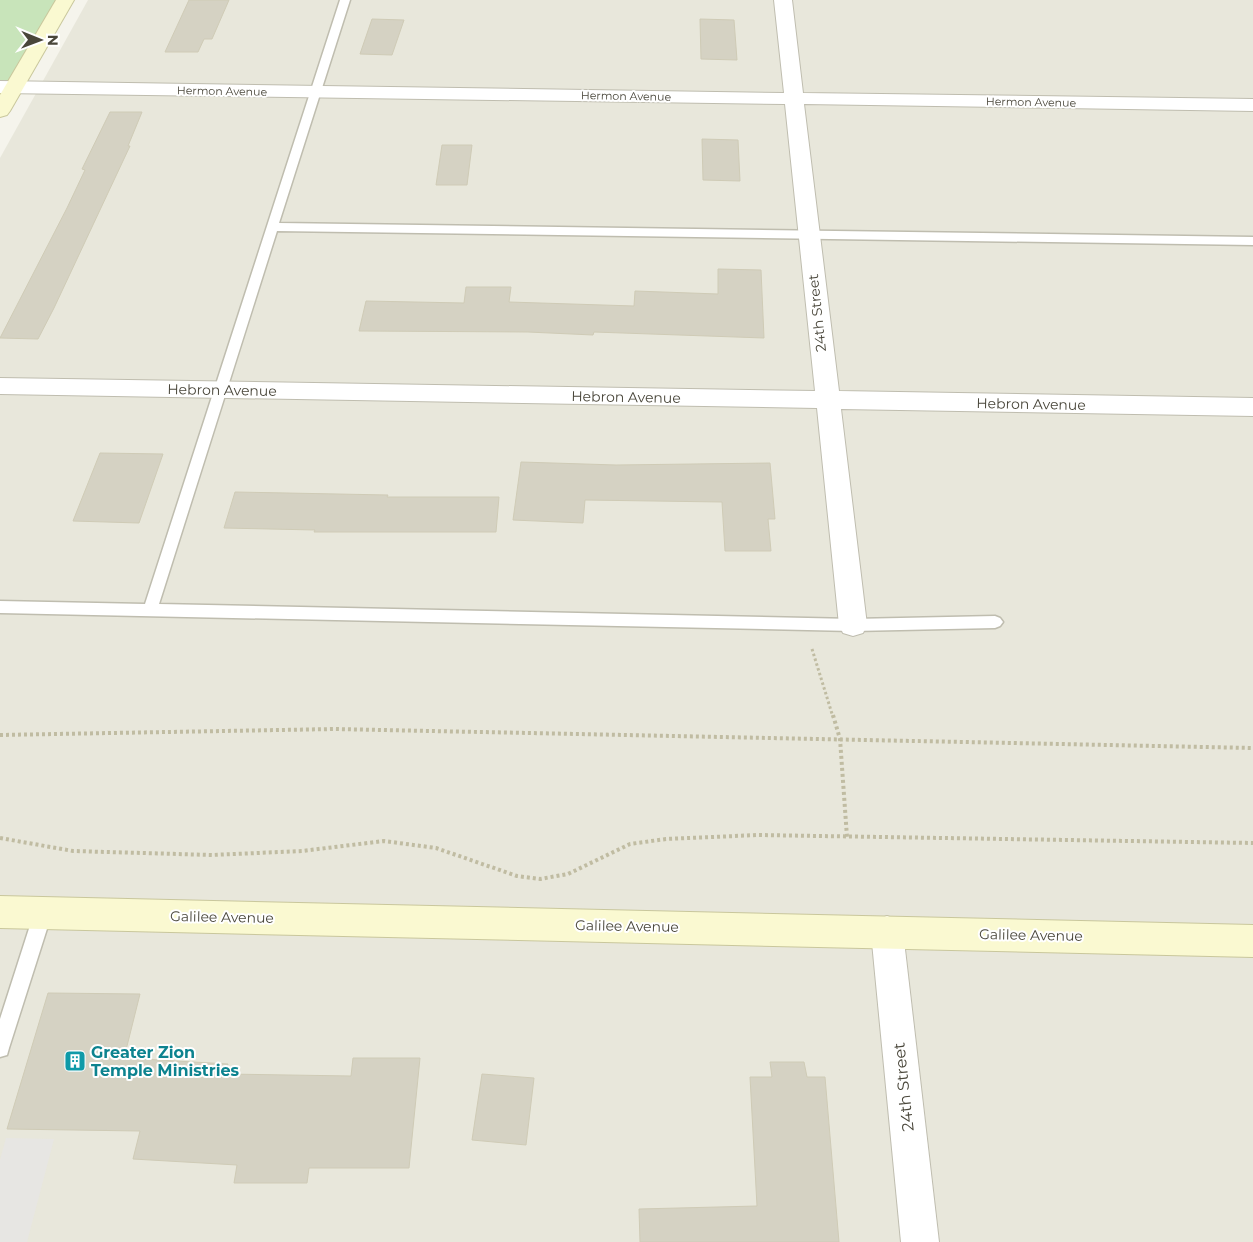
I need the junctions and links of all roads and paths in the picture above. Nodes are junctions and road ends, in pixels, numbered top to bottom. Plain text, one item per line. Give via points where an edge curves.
1 (65, 0) edge
2 (345, 0) edge
3 (783, 0) edge
4 (7, 87) edge
5 (316, 92) junction
6 (793, 99) junction
7 (1253, 106) edge
8 (0, 111) edge
9 (273, 227) junction
10 (808, 235) junction
11 (1253, 241) edge
12 (0, 386) edge
13 (221, 390) junction
14 (826, 400) junction
15 (1253, 408) edge
16 (0, 607) edge
17 (150, 610) junction
18 (995, 622) dead end
19 (808, 624) junction
20 (853, 625) junction
21 (0, 734) edge
22 (840, 739) junction
23 (1253, 748) edge
24 (847, 837) junction
25 (0, 838) edge
26 (1253, 843) edge
27 (0, 912) edge
28 (43, 913) junction
29 (886, 932) junction
30 (1253, 941) edge
31 (4, 1025) edge
32 (0, 1048) edge
33 (920, 1242) edge

1 - 4 street
2 - 5 lane
3 - 6 street, 24th Street
4 - 5 street, Hermon Avenue
4 - 8 street
5 - 6 street, Hermon Avenue
5 - 9 lane
6 - 7 street, Hermon Avenue
6 - 10 street, 24th Street
9 - 10 lane
9 - 13 lane
10 - 11 lane
10 - 14 street, 24th Street
12 - 13 street, Hebron Avenue
13 - 14 street, Hebron Avenue
13 - 17 lane
14 - 15 street, Hebron Avenue
14 - 20 street, 24th Street
16 - 17 lane
17 - 19 lane
18 - 20 lane
19 - 20 lane
19 - 22 path via 813,658
21 - 22 path via 335,729
22 - 23 path
22 - 24 path
24 - 25 path via 666,838 630,844 568,874 540,878 517,876 436,848 384,840 302,851 212,855 74,851
24 - 26 path
27 - 28 street, Galilee Avenue
28 - 29 street, Galilee Avenue
28 - 31 lane
29 - 30 street, Galilee Avenue
29 - 33 street, 24th Street
31 - 32 lane

